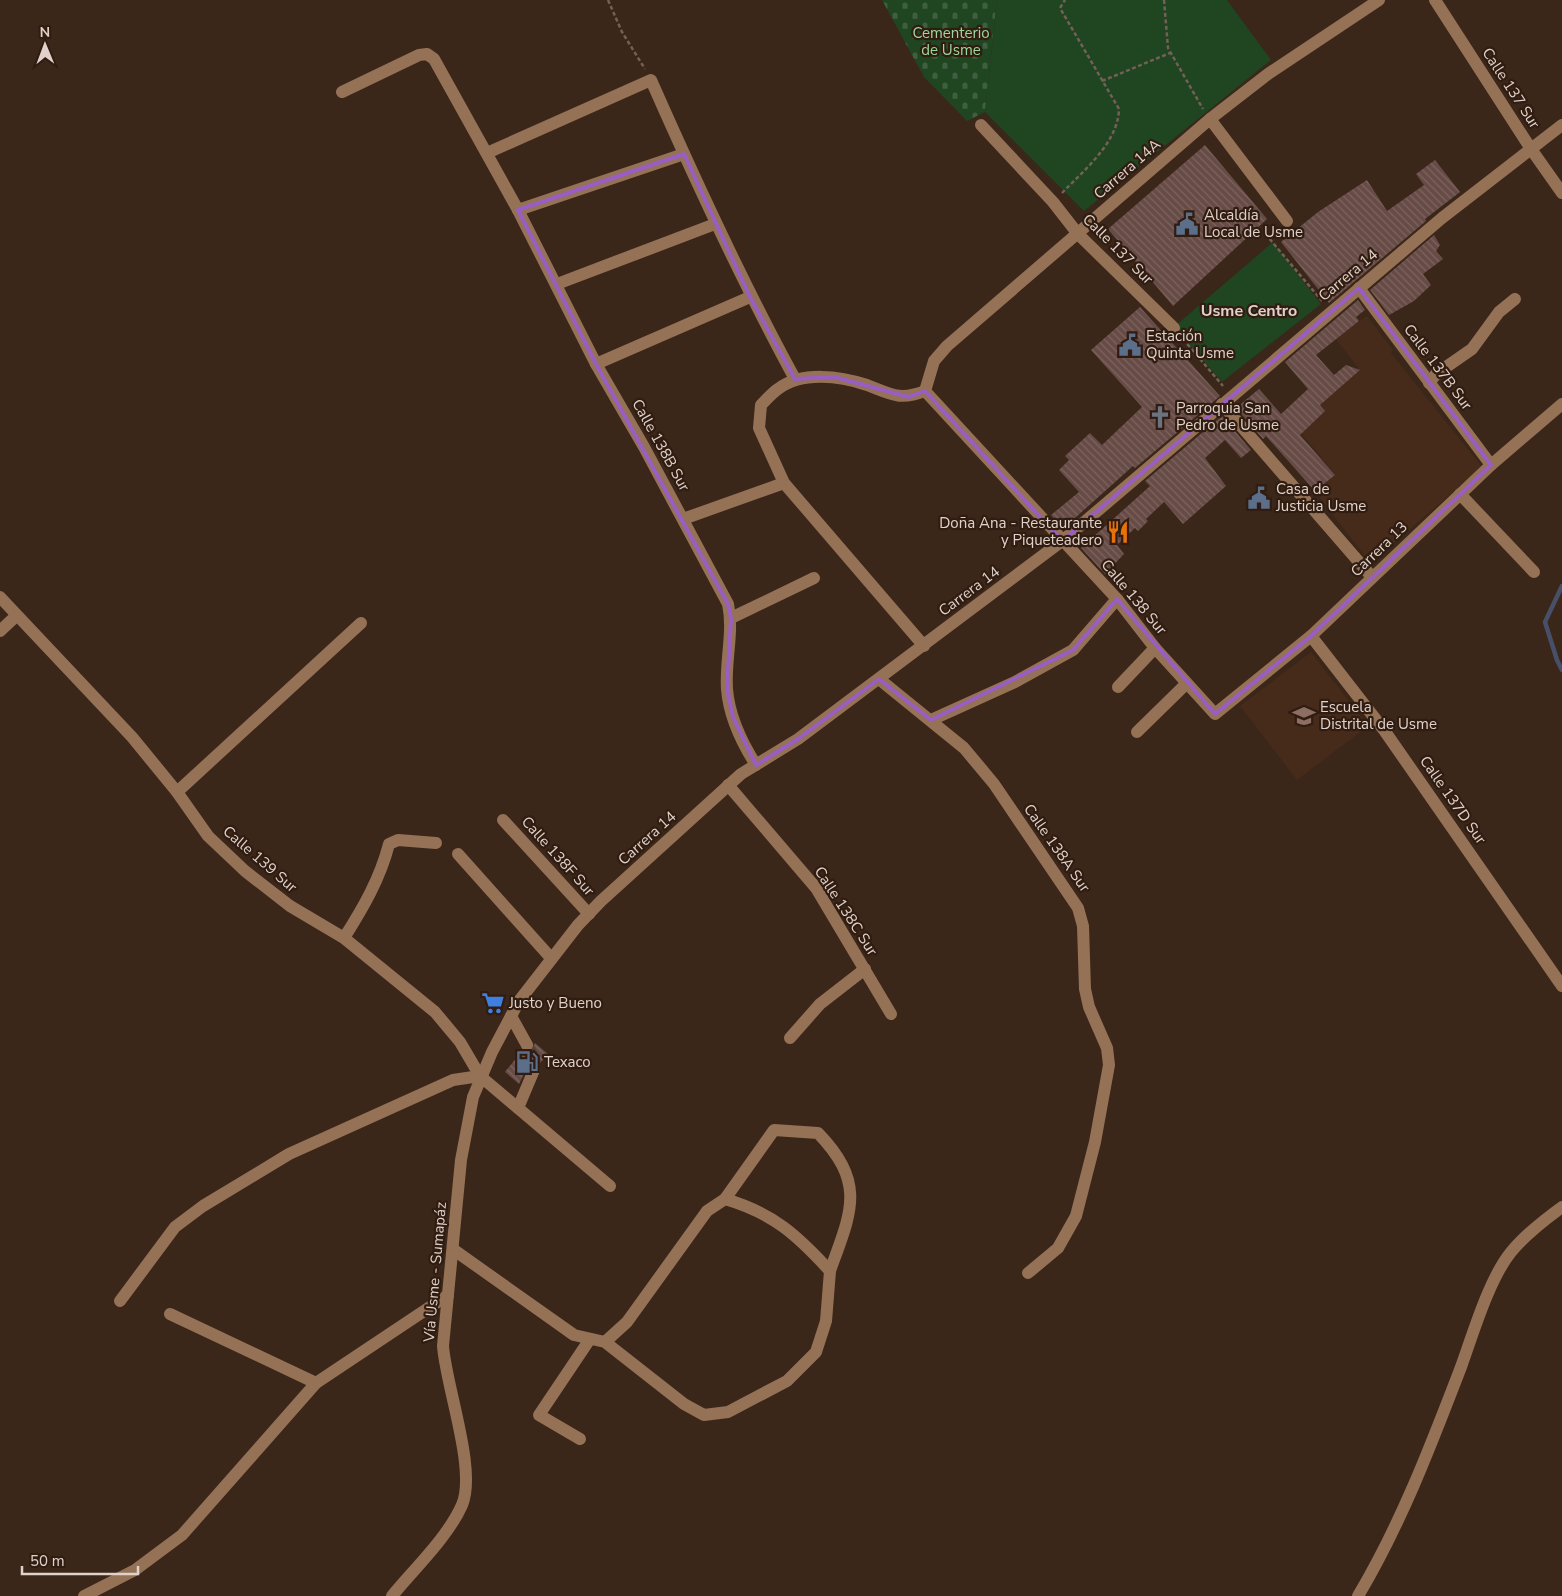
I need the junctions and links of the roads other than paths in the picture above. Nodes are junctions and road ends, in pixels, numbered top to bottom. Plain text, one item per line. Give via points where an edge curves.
1 (1379, 0) edge
2 (1435, 0) edge
3 (342, 92) dead end
4 (1210, 119) junction
5 (981, 124) dead end
6 (1562, 125) edge
7 (1531, 149) junction
8 (487, 153) junction
9 (684, 154) junction
10 (1562, 193) edge
11 (518, 210) junction
12 (1287, 221) road end
13 (715, 224) junction
14 (1078, 234) junction
15 (558, 284) junction
16 (1359, 288) junction
17 (750, 297) junction
18 (1516, 298) dead end
19 (1174, 328) road end
20 (596, 364) junction
21 (796, 379) junction
22 (1429, 383) junction
23 (925, 391) junction
24 (1227, 400) junction
25 (1562, 404) edge
26 (1491, 465) junction
27 (784, 483) junction
28 (1460, 494) junction
29 (683, 518) junction
30 (1062, 541) junction
31 (1534, 572) dead end
32 (1372, 577) junction
33 (814, 578) dead end
34 (0, 597) edge
35 (1117, 599) junction
36 (16, 616) junction
37 (731, 618) junction
38 (361, 623) dead end
39 (0, 631) edge
40 (1311, 636) junction
41 (924, 646) junction
42 (1155, 648) junction
43 (879, 679) junction
44 (1186, 684) junction
45 (1118, 687) dead end
46 (1215, 714) joint
47 (931, 720) junction
48 (1137, 732) dead end
49 (756, 765) junction
50 (728, 785) junction
51 (177, 792) junction
52 (503, 820) dead end
53 (436, 843) dead end
54 (458, 854) dead end
55 (589, 914) junction
56 (344, 938) junction
57 (551, 958) junction
58 (864, 969) junction
59 (1562, 986) edge
60 (891, 1014) dead end
61 (511, 1016) junction
62 (790, 1038) dead end
63 (527, 1045) tunnel mouth
64 (534, 1070) tunnel mouth
65 (480, 1076) junction
66 (518, 1108) junction
67 (610, 1186) dead end
68 (725, 1199) junction
69 (1562, 1207) edge
70 (454, 1250) junction
71 (830, 1271) junction
72 (1028, 1273) dead end
73 (448, 1295) junction
74 (120, 1301) dead end
75 (170, 1314) dead end
76 (590, 1339) junction
77 (605, 1342) junction
78 (316, 1383) junction
79 (580, 1439) dead end
80 (84, 1596) edge
81 (392, 1596) edge
82 (1358, 1596) edge

1 - 4 street, Carrera 14A via 1268,74
2 - 7 street, Calle 137 Sur
3 - 8 street, Calle 138B Sur via 427,54 434,59
4 - 12 street
4 - 14 street, Carrera 14A
5 - 14 street, Calle 137 Sur
6 - 7 street, Carrera 14
7 - 10 street, Calle 137 Sur
7 - 16 street, Carrera 14
8 - 9 street via 651,80
8 - 11 street, Calle 138B Sur
9 - 11 street
9 - 13 street
11 - 15 street, Calle 138B Sur
13 - 15 street
13 - 17 street
14 - 19 street, Calle 137 Sur
14 - 23 street, Carrera 14A via 948,346 934,361
15 - 20 street, Calle 138B Sur
16 - 22 street, Calle 137B Sur
16 - 24 street, Carrera 14
17 - 20 street
17 - 21 street
18 - 22 street via 1499,312 1472,349 1436,374
20 - 29 street, Calle 138B Sur
21 - 23 street via 834,377 891,395 909,397
21 - 27 street via 778,389 761,405 760,428
22 - 26 street, Calle 137B Sur
23 - 30 street, Calle 138 Sur
24 - 30 street, Carrera 14
24 - 32 street
25 - 26 street, Carrera 13
26 - 28 street, Carrera 13
27 - 29 street
27 - 41 street
28 - 31 street
28 - 32 street, Carrera 13
29 - 37 street, Calle 138B Sur via 728,604
30 - 35 street, Calle 138 Sur
30 - 41 street, Carrera 14
32 - 40 street, Carrera 13
33 - 37 street
34 - 36 street, Calle 139 Sur
35 - 42 street, Calle 138 Sur
35 - 47 street via 1073,650 1015,682
36 - 39 street
36 - 51 street, Calle 139 Sur via 132,737
37 - 49 street, Calle 138B Sur via 727,689 733,717
38 - 51 street
40 - 46 street, Carrera 13
40 - 59 street, Calle 137D Sur via 1384,730
41 - 43 street, Carrera 14
42 - 44 street, Calle 138 Sur
42 - 45 street
43 - 47 street, Calle 138A Sur
43 - 49 street, Carrera 14 via 798,739
44 - 46 street, Calle 138 Sur
44 - 48 street
47 - 72 street, Calle 138A Sur via 964,748 994,784 1078,908 1083,926 1085,989 1089,1007 1107,1048 1109,1065 1102,1104 1076,1216 1058,1248
49 - 50 street, Carrera 14
50 - 55 street, Carrera 14
50 - 58 street, Calle 138C Sur via 816,888
51 - 56 street, Calle 139 Sur via 208,836 245,870 290,906
52 - 55 street, Calle 138F Sur
53 - 56 street via 398,840 389,844 383,867
54 - 57 street
55 - 57 street, Carrera 14
56 - 65 street, Calle 139 Sur via 435,1012 460,1042
57 - 61 street, Carrera 14
58 - 60 street, Calle 138C Sur
58 - 62 street via 820,1004
61 - 63 street
61 - 65 street, Carrera 14
64 - 66 street
65 - 66 street, Calle 139 Sur
65 - 70 street, Vía Usme - Sumapáz via 468,1116 461,1160
65 - 74 street via 453,1080 289,1154 203,1206 175,1227
66 - 67 street, Calle 139 Sur
68 - 71 street via 752,1207 798,1236
68 - 71 street via 774,1130 818,1133 833,1148 852,1190 850,1216
68 - 77 street via 707,1211 627,1322
69 - 82 street via 1510,1253 1492,1286 1420,1472 1378,1564
70 - 73 street, Vía Usme - Sumapáz
70 - 76 street via 574,1335
71 - 77 street via 826,1321 816,1352 787,1381 728,1412 704,1415 684,1404
73 - 78 street
73 - 81 street, Vía Usme - Sumapáz via 444,1355 464,1452 466,1479 463,1504 450,1526
75 - 78 street
76 - 77 street
76 - 79 street via 539,1415
78 - 80 street via 182,1535 135,1570

